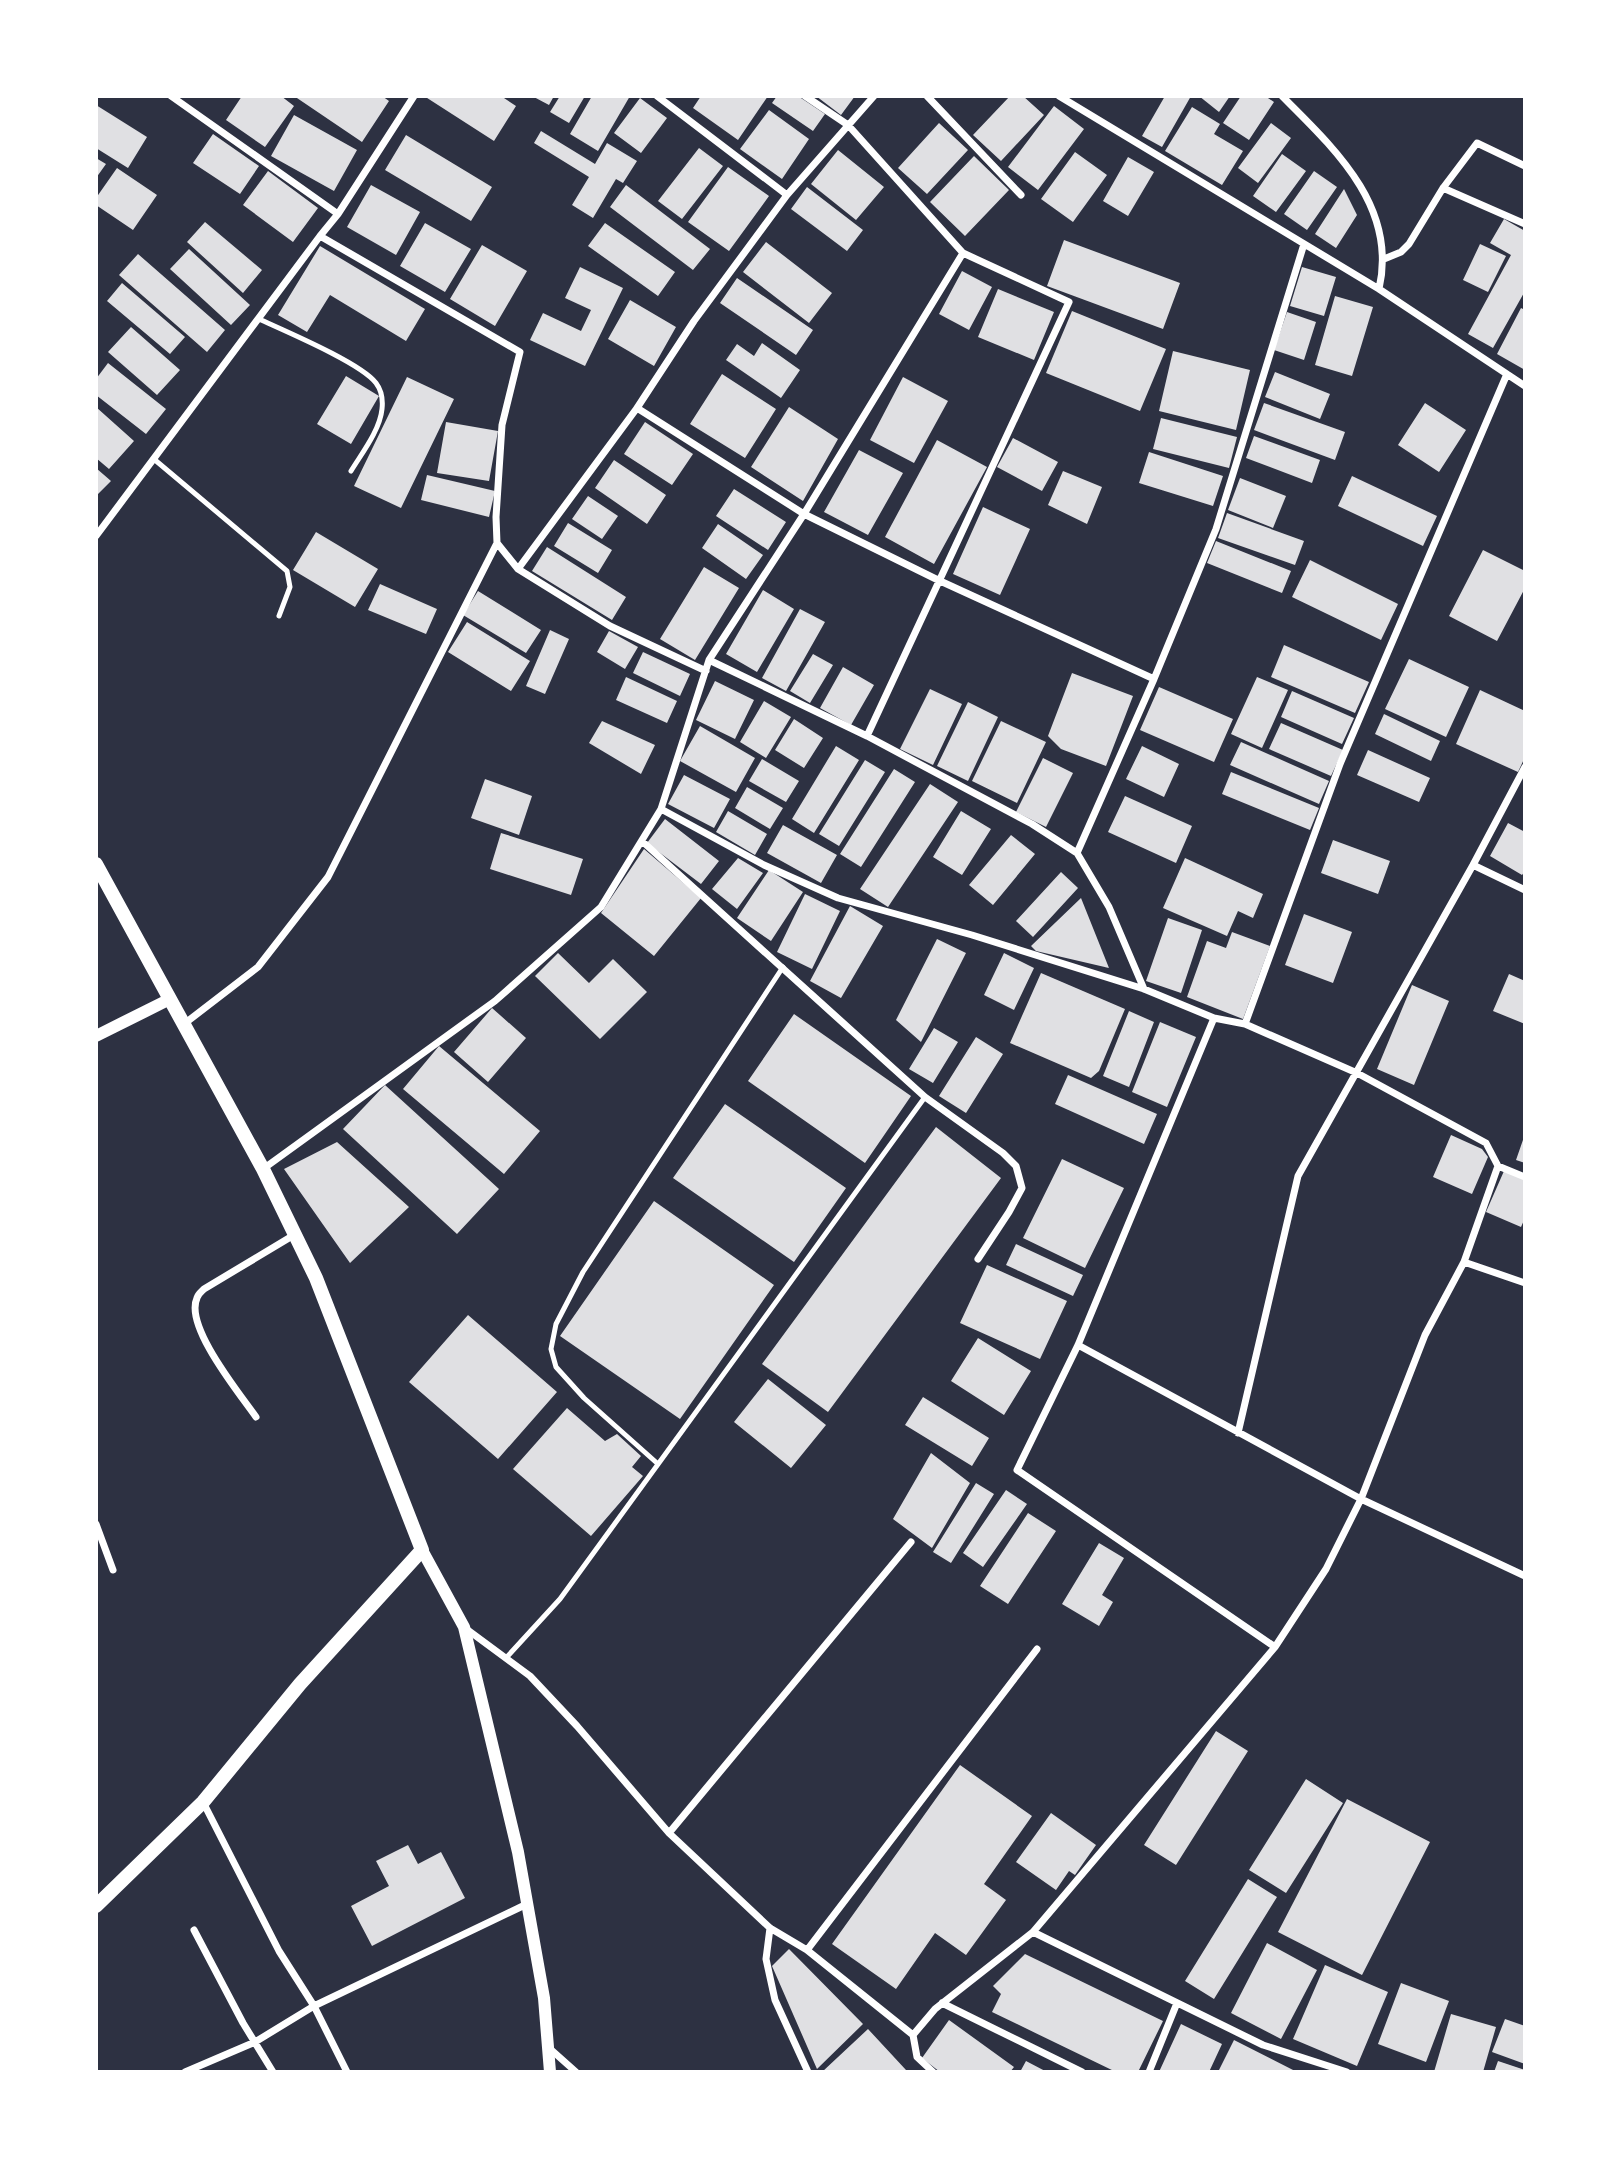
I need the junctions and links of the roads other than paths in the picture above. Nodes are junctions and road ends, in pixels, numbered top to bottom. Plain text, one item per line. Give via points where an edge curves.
1 (171, 96) edge
2 (414, 96) edge
3 (657, 96) edge
4 (805, 96) edge
5 (874, 96) edge
6 (926, 96) edge
7 (1059, 96) edge
8 (1282, 96) edge
9 (848, 125) junction
10 (1525, 166) edge
11 (1443, 188) junction
12 (787, 195) junction
13 (1021, 195) dead end
14 (338, 214) junction
15 (1525, 224) edge
16 (320, 236) junction
17 (1304, 244) junction
18 (962, 253) junction
19 (1384, 259) junction
20 (1379, 289) junction
21 (259, 318) junction
22 (1507, 374) junction
23 (1525, 386) edge
24 (637, 408) junction
25 (155, 460) junction
26 (351, 471) dead end
27 (804, 514) junction
28 (96, 536) edge
29 (497, 543) junction
30 (518, 569) junction
31 (938, 580) junction
32 (279, 616) dead end
33 (709, 660) junction
34 (706, 671) junction
35 (1153, 679) junction
36 (867, 736) junction
37 (1525, 767) edge
38 (661, 809) junction
39 (643, 842) junction
40 (1077, 853) junction
41 (96, 864) edge
42 (1473, 865) junction
43 (1525, 890) edge
44 (783, 967) junction
45 (1144, 989) junction
46 (170, 999) junction
47 (1214, 1018) junction
48 (184, 1024) junction
49 (1245, 1024) junction
50 (96, 1036) edge
51 (1357, 1073) junction
52 (925, 1097) junction
53 (1498, 1166) junction
54 (263, 1170) junction
55 (1525, 1177) edge
56 (295, 1235) junction
57 (978, 1259) dead end
58 (1464, 1262) junction
59 (1525, 1283) edge
60 (1078, 1345) junction
61 (256, 1417) dead end
62 (1238, 1433) junction
63 (658, 1464) junction
64 (1361, 1499) junction
65 (96, 1524) edge
66 (911, 1542) dead end
67 (422, 1550) junction
68 (113, 1570) dead end
69 (1525, 1576) edge
70 (464, 1627) junction
71 (1275, 1647) junction
72 (1037, 1649) dead end
73 (506, 1658) junction
74 (203, 1802) junction
75 (669, 1833) junction
76 (527, 1904) junction
77 (96, 1906) edge
78 (770, 1928) junction
79 (194, 1930) dead end
80 (1033, 1932) junction
81 (807, 1950) junction
82 (942, 2003) junction
83 (1177, 2003) junction
84 (314, 2006) junction
85 (913, 2035) junction
86 (255, 2042) junction
87 (548, 2047) junction
88 (185, 2072) edge
89 (273, 2072) edge
90 (346, 2072) edge
91 (550, 2072) edge
92 (576, 2072) edge
93 (808, 2072) edge
94 (933, 2072) edge
95 (1082, 2072) edge
96 (1149, 2072) edge
97 (1347, 2072) edge

1 - 14 street
2 - 14 street
3 - 12 street
4 - 9 street
5 - 9 street
6 - 13 street
7 - 17 street
8 - 19 street via 1347,165 1379,228
9 - 12 street
9 - 18 street
10 - 11 street via 1476,143
11 - 15 street
11 - 19 street via 1409,244
12 - 24 street
14 - 16 street
16 - 21 street
16 - 29 street via 520,352 502,425
17 - 20 street
17 - 35 street via 1216,529
18 - 27 street
18 - 31 street via 1069,302
19 - 20 street
20 - 22 street
21 - 25 street
21 - 26 lane via 352,365 375,382 382,395 382,412
22 - 23 street
22 - 49 street via 1340,764
24 - 27 street
24 - 30 street
25 - 28 street
25 - 32 lane via 287,571 290,587
27 - 31 street
27 - 33 street
29 - 30 street
29 - 48 street via 328,877 258,967
30 - 34 street via 610,626
31 - 35 street
31 - 36 street
33 - 34 street
33 - 36 street
34 - 38 street
35 - 40 street
36 - 40 street
37 - 42 street
38 - 39 street
38 - 45 street via 764,865 838,898
39 - 44 street
39 - 54 street via 601,907 495,1001
40 - 45 street via 1109,907
41 - 46 main road
42 - 43 street
42 - 51 street
44 - 52 street
44 - 63 lane via 583,1272 556,1324 551,1349 556,1367 583,1398
45 - 47 street
46 - 48 main road
46 - 50 street
47 - 49 street
47 - 60 street
48 - 54 main road
49 - 51 street
51 - 53 street via 1486,1143
51 - 62 street via 1298,1176
52 - 57 street via 1016,1166 1022,1188
52 - 63 lane
53 - 55 street
53 - 58 street
54 - 56 main road
56 - 61 street via 196,1298 195,1318 205,1343
56 - 67 main road
58 - 59 street
58 - 64 street via 1425,1335
60 - 62 street
60 - 71 street via 1017,1470
62 - 64 street
63 - 73 lane via 560,1599
64 - 69 street
64 - 71 street via 1326,1569
65 - 68 street
66 - 75 street
67 - 70 street
67 - 74 main road via 300,1684
70 - 73 street
70 - 76 street
71 - 80 street
72 - 81 street
73 - 75 street via 568,1716
74 - 77 main road
74 - 84 street via 279,1951
75 - 78 street
76 - 84 street
76 - 87 street
78 - 81 street
78 - 93 street via 766,1959 775,2000
79 - 86 street
80 - 82 street
80 - 83 street
81 - 85 street
82 - 85 street
82 - 95 street
83 - 96 street
83 - 97 street via 1263,2045
84 - 86 street
84 - 90 street
85 - 94 street via 917,2057
86 - 88 street
86 - 89 street
87 - 91 street
87 - 92 street

